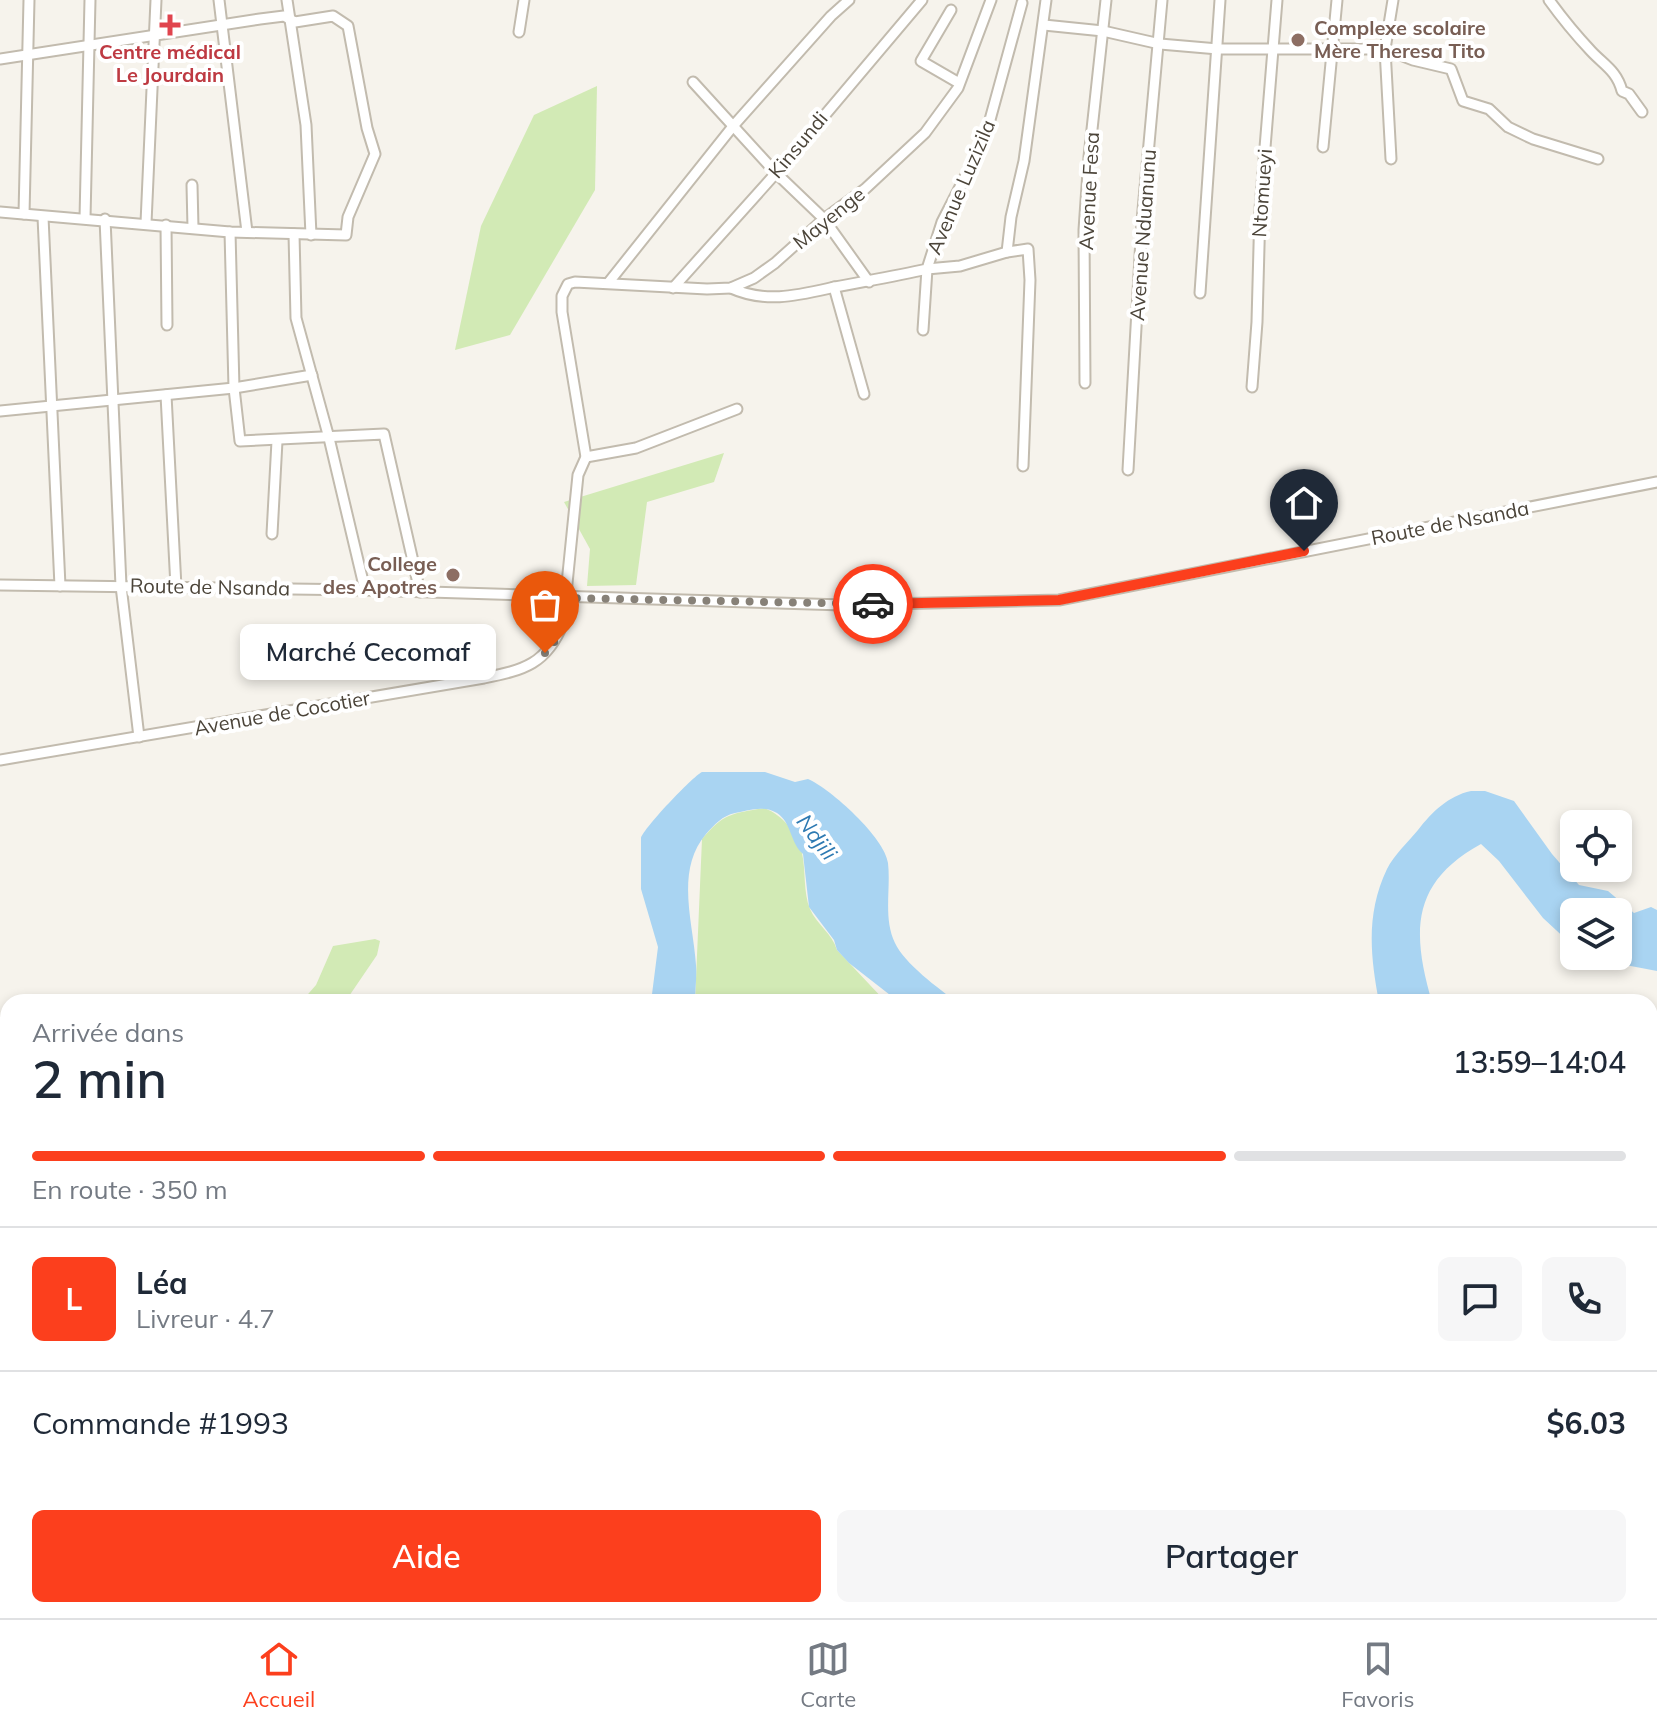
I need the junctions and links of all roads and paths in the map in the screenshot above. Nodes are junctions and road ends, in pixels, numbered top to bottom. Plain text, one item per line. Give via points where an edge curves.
1 (29, 0) edge
2 (90, 0) edge
3 (156, 0) edge
4 (219, 0) edge
5 (287, 0) edge
6 (524, 0) edge
7 (849, 0) edge
8 (922, 0) edge
9 (991, 0) edge
10 (1046, 0) edge
11 (1106, 0) edge
12 (1162, 0) edge
13 (1220, 0) edge
14 (1277, 0) edge
15 (1337, 0) edge
16 (1393, 0) edge
17 (1549, 0) edge
18 (1022, 3) dead end
19 (951, 10) dead end
20 (290, 19) junction
21 (1044, 25) junction
22 (224, 26) junction
23 (1103, 31) junction
24 (519, 32) dead end
25 (155, 37) junction
26 (1160, 44) junction
27 (89, 47) junction
28 (1218, 49) junction
29 (1385, 49) junction
30 (1333, 50) junction
31 (1274, 51) junction
32 (28, 56) junction
33 (0, 59) edge
34 (693, 82) dead end
35 (959, 83) junction
36 (1642, 112) dead end
37 (734, 125) junction
38 (1323, 147) dead end
39 (1391, 159) dead end
40 (1598, 159) dead end
41 (776, 173) junction
42 (192, 185) dead end
43 (0, 212) edge
44 (24, 214) junction
45 (43, 217) junction
46 (85, 218) junction
47 (105, 219) junction
48 (824, 219) junction
49 (146, 223) junction
50 (166, 225) junction
51 (193, 228) junction
52 (230, 232) junction
53 (247, 232) junction
54 (294, 234) junction
55 (311, 235) junction
56 (1007, 252) junction
57 (927, 269) junction
58 (609, 282) junction
59 (869, 282) junction
60 (834, 287) junction
61 (673, 288) junction
62 (731, 288) junction
63 (1200, 293) dead end
64 (167, 325) dead end
65 (923, 330) dead end
66 (312, 375) junction
67 (1085, 383) dead end
68 (1252, 387) dead end
69 (234, 388) junction
70 (864, 394) dead end
71 (166, 395) junction
72 (114, 401) junction
73 (52, 407) junction
74 (737, 409) dead end
75 (0, 411) edge
76 (329, 438) junction
77 (277, 441) junction
78 (586, 457) junction
79 (1023, 466) dead end
80 (1128, 470) dead end
81 (1657, 482) edge
82 (272, 534) dead end
83 (0, 585) edge
84 (60, 586) junction
85 (121, 586) junction
86 (176, 587) junction
87 (365, 590) junction
88 (420, 592) junction
89 (565, 598) junction
90 (139, 737) junction
91 (0, 760) edge

1 - 32 street
2 - 27 street
3 - 25 street
4 - 22 street
5 - 20 street
6 - 24 street
7 - 37 street
8 - 41 street, Kinsundi
9 - 35 street, Mayenge
10 - 21 street
11 - 23 street, Avenue Fesa
12 - 26 street, Avenue Nduanunu
13 - 28 street
14 - 31 street, Ntomueyi
15 - 30 street
16 - 29 street
17 - 36 street
18 - 57 street, Avenue Luzizila via 985,138 942,222
19 - 35 street via 921,61
20 - 22 street
20 - 55 street via 306,125
20 - 55 street via 333,16 348,26 374,147 346,235
21 - 23 street
21 - 56 street
22 - 25 street
22 - 53 street
23 - 26 street
23 - 67 street, Avenue Fesa via 1084,230
25 - 27 street
25 - 49 street
26 - 28 street
26 - 80 street, Avenue Nduanunu via 1142,221
27 - 32 street
27 - 46 street
28 - 31 street
28 - 63 street
29 - 30 street
29 - 39 street
29 - 40 street via 1451,69 1463,101 1489,109 1508,127
30 - 31 street
30 - 38 street
31 - 68 street, Ntomueyi
32 - 33 street
32 - 44 street
34 - 37 street
35 - 48 street, Mayenge via 912,146
37 - 41 street
37 - 58 street
41 - 48 street
41 - 61 street, Kinsundi
42 - 51 street
43 - 44 street
44 - 45 street
45 - 46 street
45 - 73 street
46 - 47 street
47 - 49 street
47 - 72 street
48 - 59 street
48 - 62 street, Mayenge via 775,263
49 - 50 street
50 - 51 street
50 - 64 street
51 - 52 street
52 - 53 street
52 - 69 street
53 - 54 street
54 - 55 street
54 - 66 street via 296,318
56 - 57 street
56 - 79 street via 1028,249
57 - 59 street, Avenue Luzizila
57 - 65 street
58 - 61 street, Mayenge
58 - 78 street, Mayenge via 575,282 564,289 562,312
59 - 60 street, Avenue Luzizila
60 - 62 street, Avenue Luzizila via 773,298
60 - 70 street
61 - 62 street, Mayenge
66 - 69 street
66 - 76 street
69 - 71 street
69 - 77 street via 240,441
71 - 72 street
71 - 86 street
72 - 73 street
72 - 85 street
73 - 75 street
73 - 84 street
74 - 78 street via 636,448
76 - 77 street
76 - 87 street
76 - 88 street via 384,434
77 - 82 street
78 - 89 street, Avenue de Cocotier via 578,475
81 - 89 street, Route de Nsanda via 1059,600 843,605
83 - 84 street, Route de Nsanda
84 - 85 street, Route de Nsanda
85 - 86 street, Route de Nsanda
85 - 90 street
86 - 87 street, Route de Nsanda
87 - 88 street, Route de Nsanda
88 - 89 street, Route de Nsanda
89 - 90 street, Avenue de Cocotier via 555,644 519,671
90 - 91 street, Avenue de Cocotier

